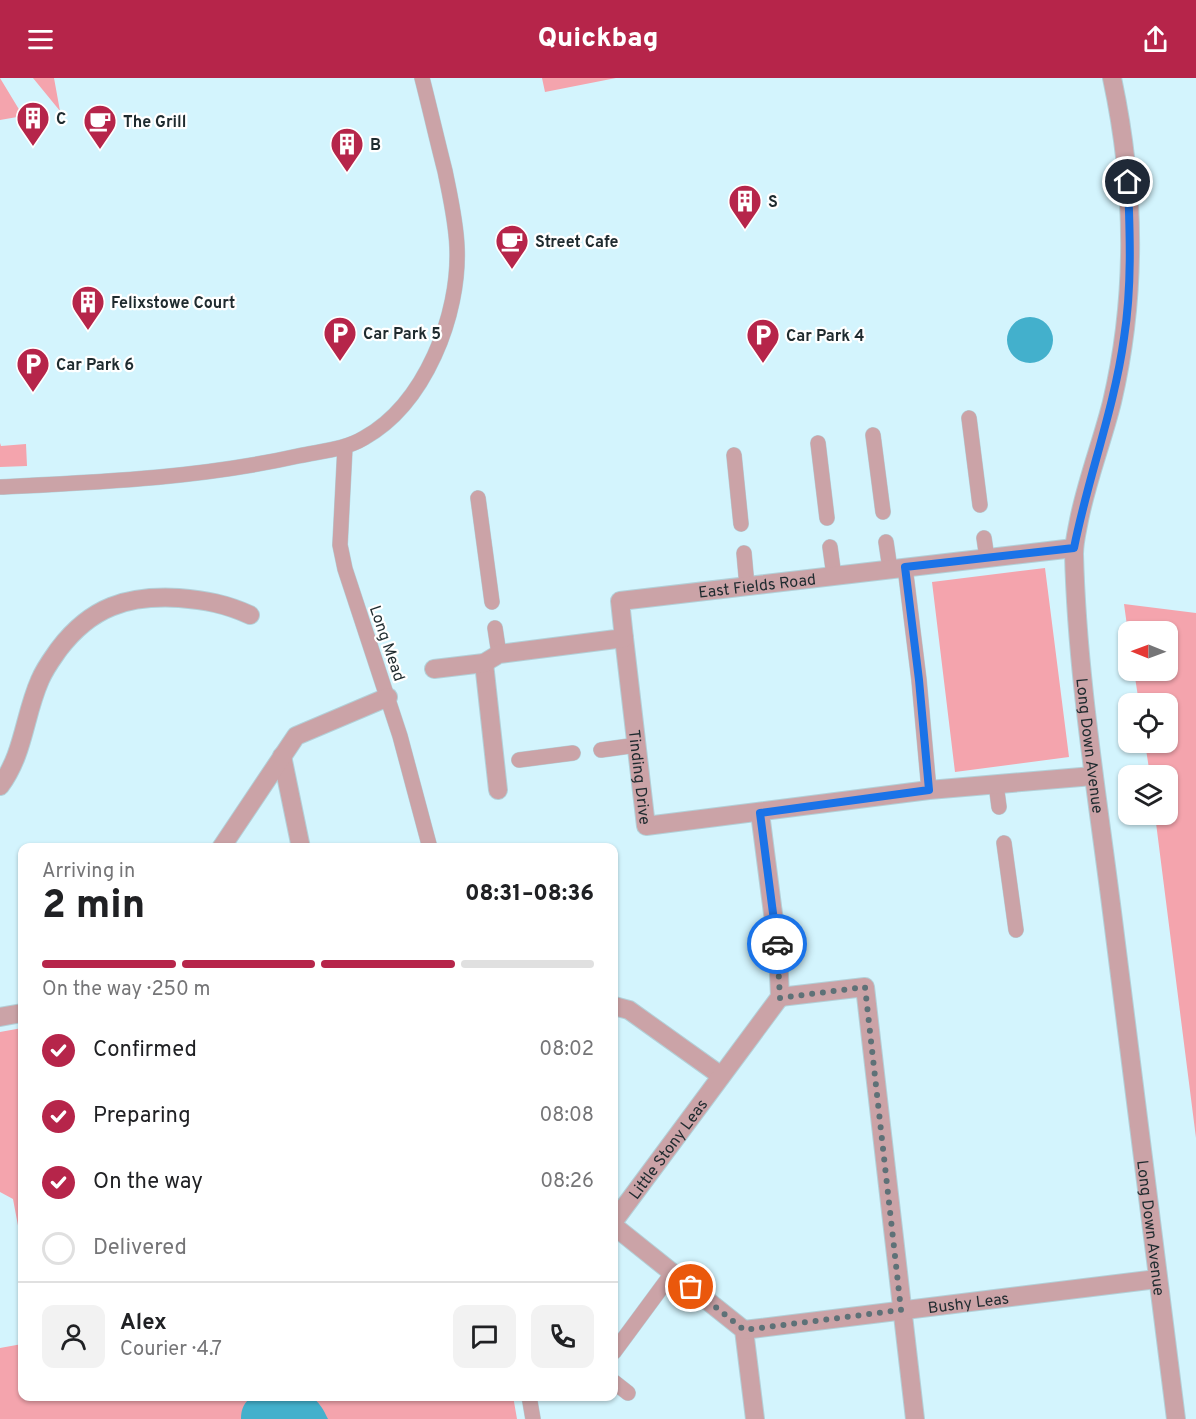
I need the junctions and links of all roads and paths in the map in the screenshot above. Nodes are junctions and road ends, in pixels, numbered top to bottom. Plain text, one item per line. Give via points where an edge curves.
1 (422, 78) edge
2 (1112, 78) edge
3 (969, 418) dead end
4 (873, 435) dead end
5 (818, 443) dead end
6 (345, 447) junction
7 (734, 455) dead end
8 (0, 487) edge
9 (478, 498) dead end
10 (980, 505) dead end
11 (883, 512) dead end
12 (827, 518) dead end
13 (741, 524) dead end
14 (984, 538) dead end
15 (886, 542) dead end
16 (830, 547) dead end
17 (1074, 548) junction
18 (744, 553) dead end
19 (987, 558) junction
20 (897, 568) junction
21 (834, 576) junction
22 (747, 586) junction
23 (492, 602) dead end
24 (250, 615) dead end
25 (495, 628) dead end
26 (624, 638) junction
27 (492, 659) junction
28 (434, 669) dead end
29 (388, 697) junction
30 (637, 745) junction
31 (601, 750) dead end
32 (573, 753) dead end
33 (282, 756) junction
34 (519, 760) dead end
35 (3, 775) edge
36 (1093, 776) junction
37 (996, 784) junction
38 (498, 790) dead end
39 (929, 790) junction
40 (999, 807) dead end
41 (760, 813) junction
42 (224, 843) edge
43 (300, 843) edge
44 (429, 843) edge
45 (1004, 843) dead end
46 (1016, 930) dead end
47 (780, 998) junction
48 (618, 1007) edge
49 (18, 1014) edge
50 (0, 1017) edge
51 (720, 1075) junction
52 (618, 1215) edge
53 (618, 1229) edge
54 (673, 1272) junction
55 (1157, 1279) junction
56 (901, 1310) junction
57 (744, 1330) junction
58 (618, 1347) edge
59 (618, 1385) edge
60 (628, 1393) dead end
61 (530, 1401) edge
62 (533, 1419) edge
63 (755, 1419) edge
64 (915, 1419) edge
65 (1176, 1419) edge

1 - 6 lane via 456,229 457,266 449,310 429,365 409,400 381,427
2 - 17 street, Long Down Avenue via 1130,216 1128,302 1113,398 1088,482
3 - 10 lane
4 - 11 lane
5 - 12 lane
6 - 8 lane via 263,464 173,476
6 - 29 lane, Long Mead via 340,545 351,594
7 - 13 lane
9 - 23 lane
14 - 19 lane
15 - 20 lane
16 - 21 lane
17 - 19 street, East Fields Road
17 - 36 street, Long Down Avenue via 1080,660
18 - 22 lane
19 - 20 street, East Fields Road
20 - 21 street, East Fields Road
20 - 39 lane via 919,680
21 - 22 street, East Fields Road
22 - 26 street, East Fields Road via 620,601
24 - 35 street via 216,602 164,597 124,601 92,616 68,638 45,669 35,691 22,743
25 - 27 lane
26 - 27 street
26 - 30 street, Tinding Drive
27 - 28 street
27 - 38 street
29 - 33 street via 302,732
29 - 44 lane, Long Mead
30 - 31 lane
30 - 41 street, Tinding Drive via 646,826
32 - 34 lane
33 - 42 street
33 - 43 street
36 - 37 street, Tinding Drive
36 - 55 street, Long Down Avenue
37 - 39 street, Tinding Drive
37 - 40 lane
39 - 41 street, Tinding Drive
41 - 47 street
45 - 46 lane
47 - 51 street, Little Stony Leas
47 - 56 street via 865,987
48 - 51 street via 629,1010
49 - 50 street
51 - 52 street, Little Stony Leas
53 - 54 street
54 - 57 street
54 - 58 lane
55 - 56 street, Bushy Leas
55 - 65 street, Long Down Avenue
56 - 57 street, Bushy Leas
56 - 64 street
57 - 63 street
59 - 60 lane
61 - 62 lane

